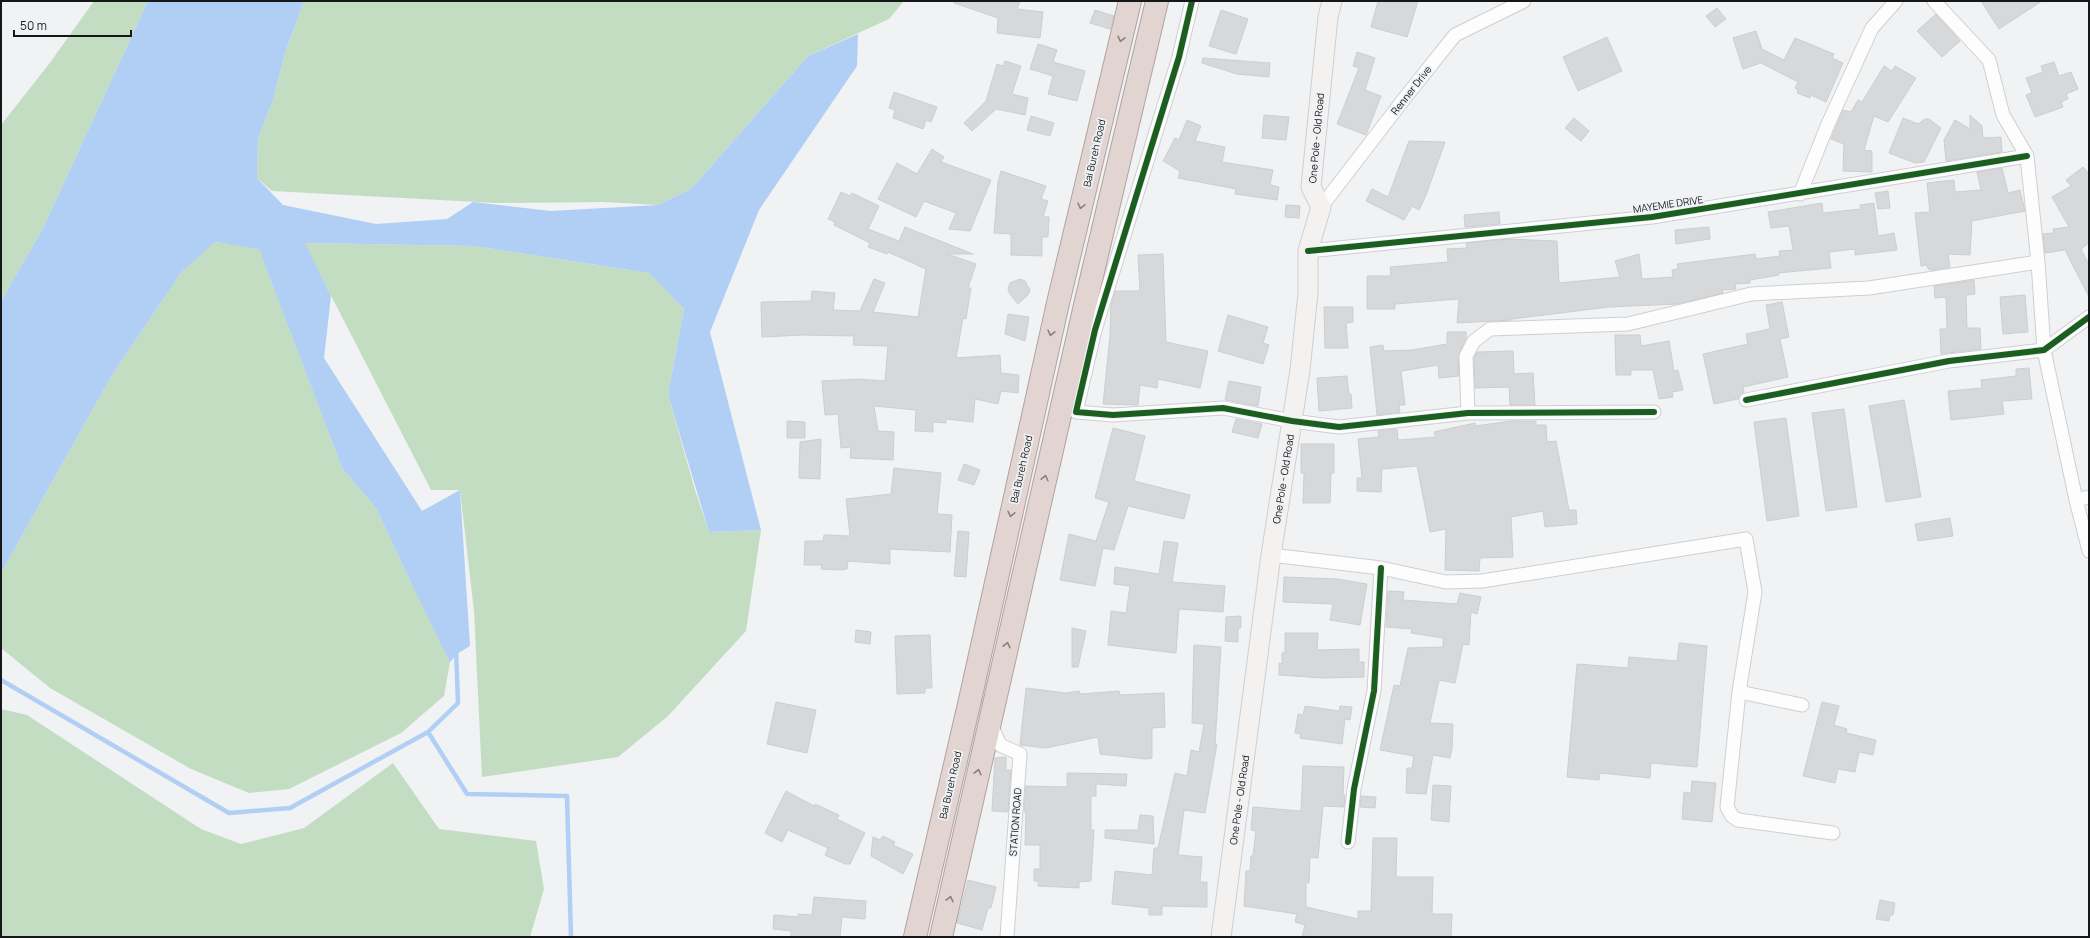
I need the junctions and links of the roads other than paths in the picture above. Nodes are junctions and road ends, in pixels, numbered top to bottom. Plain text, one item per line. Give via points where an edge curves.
1 (1130, 1) edge
2 (1156, 1) edge
3 (1192, 1) edge
4 (1332, 1) edge
5 (1524, 1) edge
6 (1896, 1) edge
7 (1934, 1) edge
8 (2027, 156) junction
9 (1800, 194) junction
10 (1321, 207) junction
11 (1308, 251) junction
12 (2038, 262) junction
13 (2089, 317) edge
14 (2044, 350) junction
15 (1746, 400) dead end
16 (1654, 412) dead end
17 (1468, 413) junction
18 (1292, 421) junction
19 (2089, 497) edge
20 (2076, 500) junction
21 (2089, 551) edge
22 (1272, 555) junction
23 (1381, 568) junction
24 (1739, 692) junction
25 (1802, 704) dead end
26 (990, 721) junction
27 (1833, 833) dead end
28 (1348, 842) dead end
29 (915, 937) edge
30 (941, 937) edge
31 (1007, 937) edge
32 (1221, 937) edge

1 -> 29 highway, Bai Bureh Road via 1056,310
26 -> 2 highway
3 - 18 street via 1179,57 1095,330 1076,412 1113,415 1223,408
4 - 10 street, One Pole - Old Road via 1328,17 1311,187
5 - 10 street, Renner Drive via 1455,35
6 - 9 street via 1872,28 1828,124
7 - 8 street via 1990,60 2003,114
8 - 9 street, MAYEMIE DRIVE
8 - 12 street
9 - 11 street, MAYEMIE DRIVE via 1652,217
10 - 11 street, One Pole - Old Road
11 - 18 street, One Pole - Old Road via 1306,317
12 - 14 street
12 - 17 street via 1869,288 1751,294 1628,324 1490,329 1474,341 1466,356
13 - 14 street
14 - 15 street via 1949,361
14 - 20 street
16 - 17 street
17 - 18 street via 1340,427
18 - 22 street, One Pole - Old Road
19 - 20 street
20 - 21 street
22 - 23 street
22 - 32 street, One Pole - Old Road
23 - 24 street via 1446,582 1482,582 1746,539 1755,592
23 - 28 street via 1374,691 1354,789
24 - 25 street
24 - 27 street via 1727,807 1732,816 1738,820
30 -> 26 highway
26 - 31 street, STATION ROAD via 1000,745 1020,754

